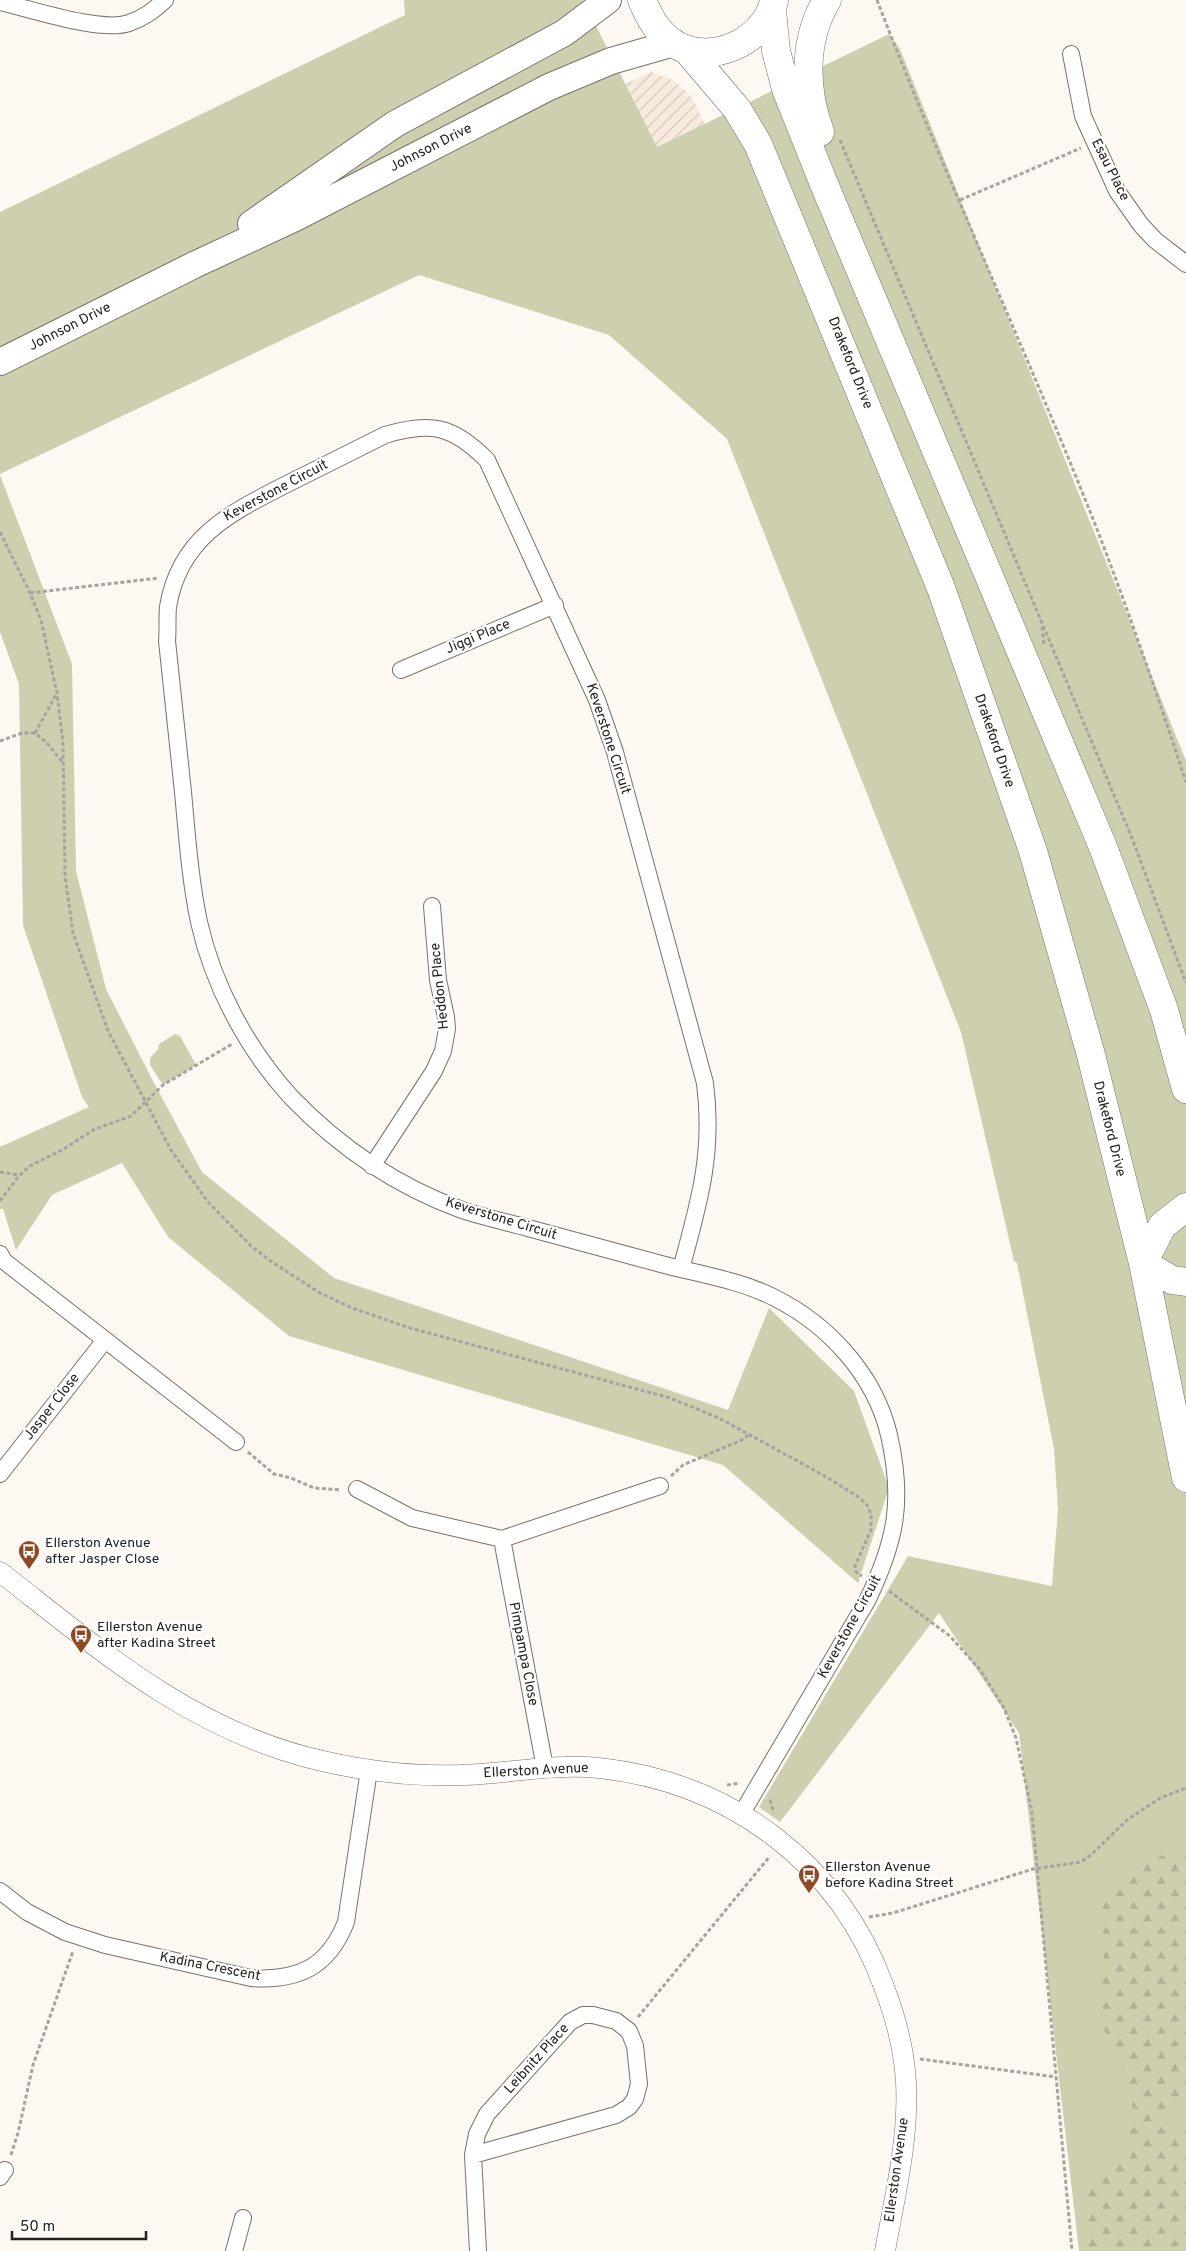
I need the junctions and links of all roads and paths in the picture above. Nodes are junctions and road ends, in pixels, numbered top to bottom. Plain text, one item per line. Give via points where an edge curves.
1 (165, 0) edge
2 (608, 0) edge
3 (642, 0) edge
4 (827, 0) edge
5 (877, 0) edge
6 (0, 2) edge
7 (773, 6) edge
8 (680, 46) junction
9 (1071, 54) dead end
10 (837, 131) dead end
11 (1095, 141) junction
12 (824, 184) junction
13 (960, 200) junction
14 (1186, 264) edge
15 (194, 265) junction
16 (0, 362) edge
17 (0, 532) edge
18 (176, 582) junction
19 (30, 593) junction
20 (555, 605) junction
21 (401, 670) dead end
22 (57, 692) junction
23 (35, 733) junction
24 (0, 740) edge
25 (64, 765) junction
26 (1186, 782) edge
27 (432, 906) dead end
28 (1186, 983) edge
29 (1164, 1010) junction
30 (246, 1035) junction
31 (1186, 1045) edge
32 (1186, 1089) edge
33 (145, 1103) junction
34 (372, 1166) junction
35 (0, 1172) edge
36 (19, 1176) junction
37 (0, 1200) edge
38 (1186, 1207) edge
39 (0, 1254) edge
40 (1143, 1263) junction
41 (682, 1269) junction
42 (1186, 1282) edge
43 (105, 1340) junction
44 (749, 1434) junction
45 (236, 1442) joint
46 (0, 1474) edge
47 (1186, 1478) edge
48 (660, 1486) joint
49 (357, 1489) joint
50 (502, 1540) junction
51 (0, 1572) edge
52 (885, 1587) junction
53 (545, 1768) junction
54 (369, 1770) junction
55 (1186, 1788) edge
56 (769, 1794) dead end
57 (770, 1804) dead end
58 (742, 1813) junction
59 (766, 1850) dead end
60 (772, 1854) junction
61 (778, 1859) dead end
62 (1037, 1869) junction
63 (0, 1891) edge
64 (869, 1917) dead end
65 (78, 1936) junction
66 (634, 2022) dead end
67 (920, 2059) dead end
68 (1056, 2077) junction
69 (473, 2155) junction
70 (3, 2173) edge
71 (243, 2218) dead end
72 (234, 2251) edge
73 (478, 2251) edge
74 (885, 2251) edge
75 (1072, 2251) edge

1 - 6 street via 150,14 117,26 93,24
2 - 15 main road, Johnson Drive via 564,33 395,124
3 - 8 highway, Drakeford Drive via 650,18
4 - 12 highway via 814,33 808,65 813,112 829,158
5 - 13 path
7 - 8 highway via 759,30 741,44 720,51
7 - 12 highway via 776,51 786,89
8 - 15 main road, Johnson Drive via 611,61 549,87 295,218
8 - 40 highway, Drakeford Drive via 737,109 758,144 941,588 1033,851 1091,1055
9 - 11 street, Esau Place via 1083,116
10 - 28 path via 1132,838
11 - 13 path
11 - 14 street, Esau Place via 1117,190 1141,225
12 - 29 highway via 1103,847
13 - 26 path via 1093,520
15 - 16 main road, Johnson Drive
17 - 19 path
18 - 19 path via 157,578
18 - 20 street, Keverstone Circuit via 192,549 214,525 241,507 385,435 409,428 434,428 469,442 486,460
18 - 30 street, Keverstone Circuit via 168,608 167,641 190,868 200,923 216,976
19 - 22 path via 48,644
20 - 21 street, Jiggi Place
20 - 41 street, Keverstone Circuit via 597,700 615,752 704,1083 708,1107 708,1154
22 - 23 path
22 - 25 path
23 - 24 path
23 - 25 path
25 - 33 path via 65,876 73,933 108,1030
27 - 34 street, Heddon Place via 438,980 447,1029 443,1051 434,1071
29 - 31 highway
29 - 32 highway
30 - 33 path via 163,1085
30 - 34 street, Keverstone Circuit via 288,1094 328,1133
33 - 36 path via 131,1116 93,1130 30,1166
33 - 44 path via 170,1150 208,1202 269,1260 320,1293 410,1328 670,1398
34 - 41 street, Keverstone Circuit via 416,1191 463,1210
35 - 36 path
36 - 37 path
38 - 40 highway via 1162,1226
39 - 43 street via 4,1261
40 - 42 highway via 1172,1280
40 - 47 highway, Drakeford Drive
41 - 52 street, Keverstone Circuit via 738,1284 779,1301 817,1324 859,1369 879,1404 895,1464 895,1525 885,1564
43 - 45 street
43 - 46 street, Jasper Close
44 - 48 path via 683,1465
44 - 52 path via 849,1490 867,1505 871,1530 855,1566 856,1572
45 - 49 path via 274,1474 314,1488
48 - 50 street
49 - 50 street via 412,1518
50 - 53 street, Pimpampa Close
51 - 54 street, Ellerston Avenue via 116,1662 194,1712 279,1749
52 - 58 street, Keverstone Circuit via 867,1601
52 - 62 path via 950,1636 981,1671 1004,1708 1016,1738 1032,1813
53 - 54 street, Ellerston Avenue via 461,1775
53 - 58 street, Ellerston Avenue via 596,1768 647,1775 696,1791
54 - 65 street, Kadina Crescent via 346,1922 328,1954 309,1968 275,1979 251,1978
55 - 62 path via 1160,1798 1127,1820 1080,1862
56 - 57 path
58 - 74 street, Ellerston Avenue via 799,1856 846,1911 875,1961 895,2016 906,2080 906,2113
59 - 60 path
60 - 61 path
60 - 66 path
62 - 64 path via 893,1913
62 - 68 path
63 - 65 street, Kadina Crescent via 27,1912
65 - 70 path via 33,2065 18,2133
67 - 68 path
68 - 75 path
69 - 69 street, Leibnitz Place via 477,2134 487,2114 570,2022 594,2015 616,2021 629,2031 635,2046 640,2084 629,2107 616,2114
69 - 73 street, Leibnitz Place
71 - 72 street

